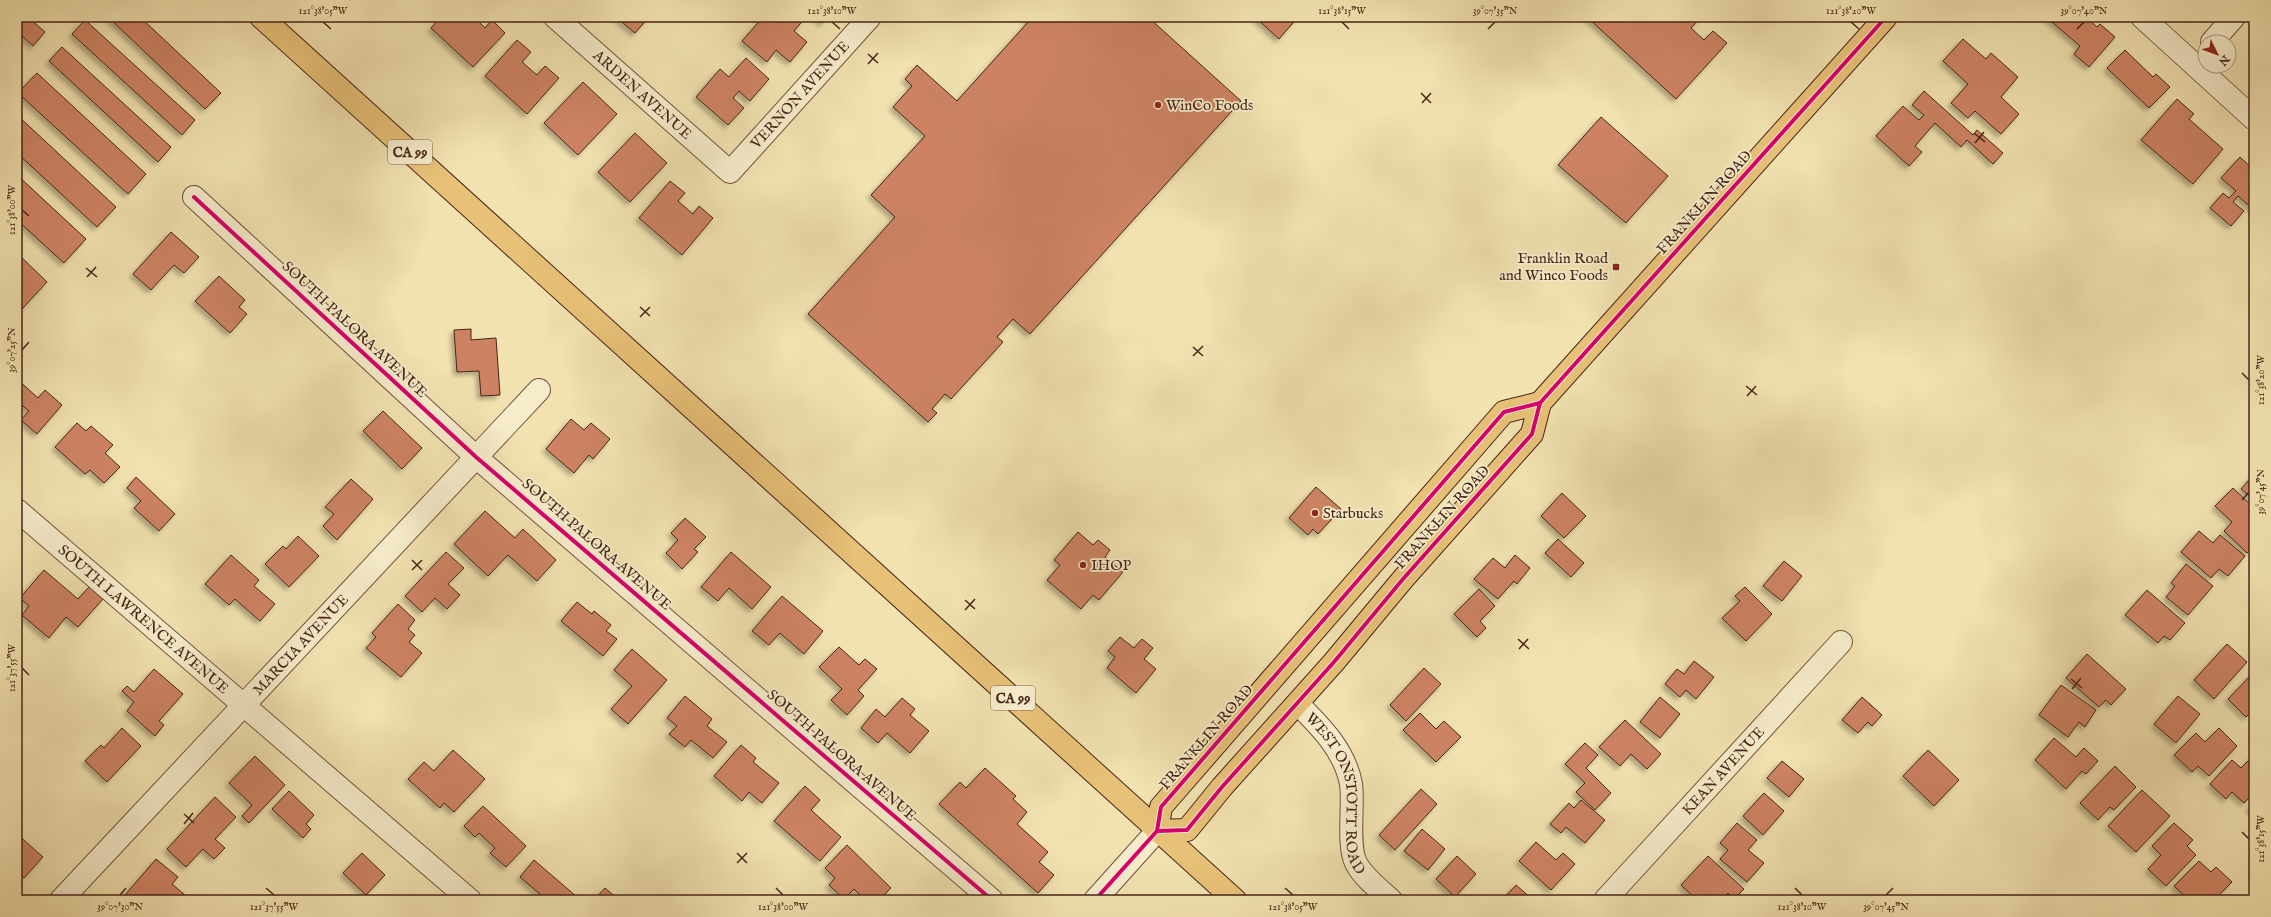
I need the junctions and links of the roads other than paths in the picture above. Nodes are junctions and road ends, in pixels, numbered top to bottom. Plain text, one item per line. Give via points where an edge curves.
1 (261, 17) edge
2 (555, 17) edge
3 (870, 17) edge
4 (1886, 17) edge
5 (2142, 17) edge
6 (2234, 17) edge
7 (2219, 34) edge
8 (2197, 56) edge
9 (2214, 74) edge
10 (2254, 120) edge
11 (730, 172) joint
12 (194, 198) dead end
13 (539, 390) dead end
14 (1540, 403) junction
15 (476, 457) junction
16 (17, 510) edge
17 (1841, 642) dead end
18 (1298, 704) junction
19 (244, 705) junction
20 (1157, 830) junction
21 (62, 900) edge
22 (470, 900) edge
23 (992, 900) edge
24 (1095, 900) edge
25 (1235, 900) edge
26 (1391, 900) edge
27 (1605, 900) edge

1 - 20 main road, CA 99
2 - 11 street, ARDEN AVENUE
3 - 11 street, VERNON AVENUE
4 - 14 main road, FRANKLIN ROAD
5 - 8 street
6 - 7 street
9 - 10 street
12 - 15 street, SOUTH PALORA AVENUE
13 - 15 street, MARCIA AVENUE
14 - 18 main road, FRANKLIN ROAD via 1532,434 1403,579
14 - 20 main road, FRANKLIN ROAD via 1504,412 1161,807
15 - 19 street, MARCIA AVENUE
15 - 23 street, SOUTH PALORA AVENUE
16 - 19 street, SOUTH LAWRENCE AVENUE
17 - 27 street, KEAN AVENUE
18 - 20 main road, FRANKLIN ROAD via 1222,787 1187,830
18 - 26 street, WEST ONSTOTT ROAD via 1325,732 1344,763 1350,783 1352,848 1355,862
19 - 21 street, MARCIA AVENUE
19 - 22 street, SOUTH LAWRENCE AVENUE
20 - 24 street
20 - 25 main road, CA 99

